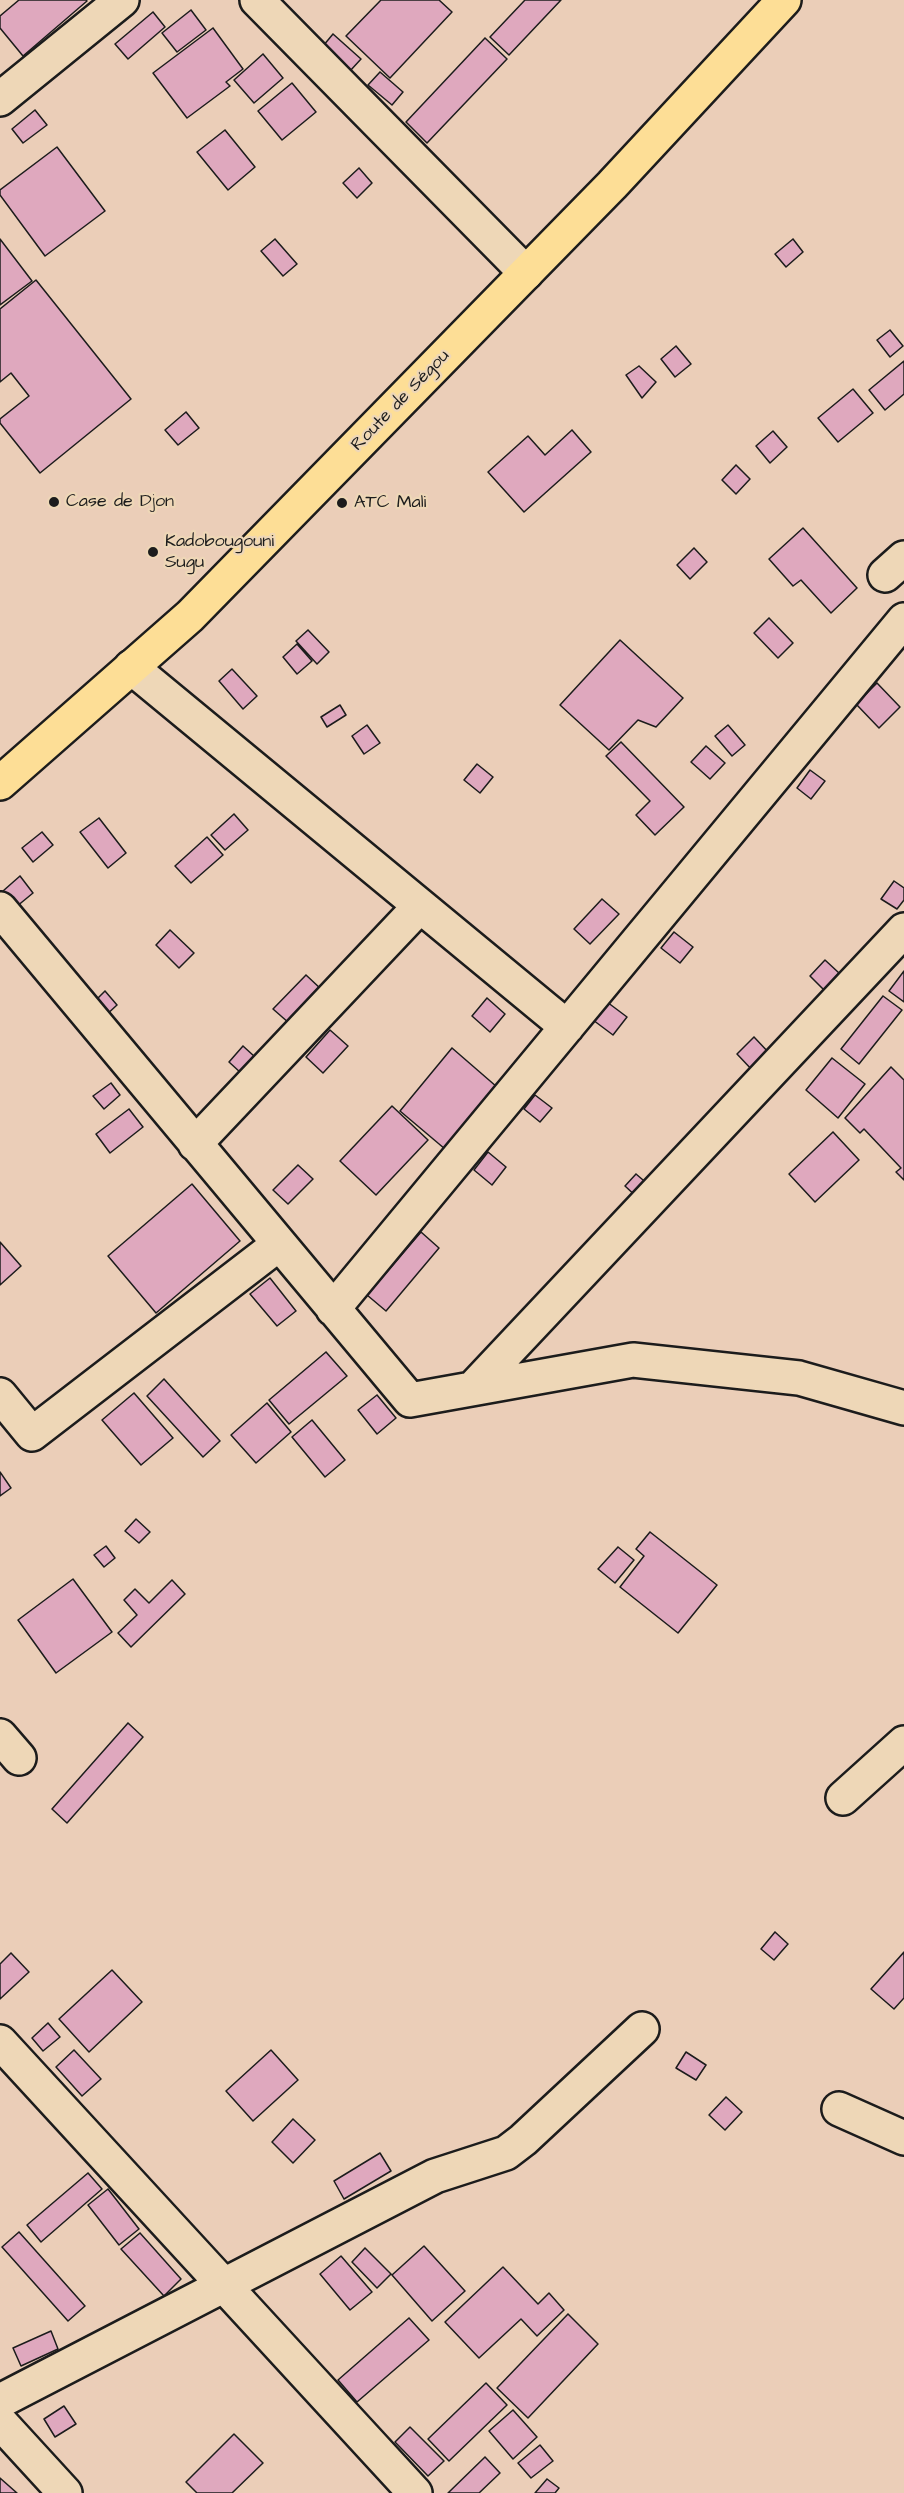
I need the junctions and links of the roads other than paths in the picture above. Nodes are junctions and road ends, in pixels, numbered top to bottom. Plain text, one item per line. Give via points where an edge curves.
1 (122, 0) edge
2 (257, 0) edge
3 (784, 0) edge
4 (0, 99) edge
5 (526, 273) junction
6 (904, 620) edge
7 (131, 668) junction
8 (0, 783) edge
9 (420, 906) junction
10 (0, 909) edge
11 (904, 930) edge
12 (567, 1027) junction
13 (195, 1143) junction
14 (279, 1244) junction
15 (333, 1309) junction
16 (473, 1388) junction
17 (2, 1400) edge
18 (904, 1408) edge
19 (904, 1743) edge
20 (843, 1798) dead end
21 (642, 2029) dead end
22 (0, 2042) edge
23 (839, 2109) dead end
24 (904, 2138) edge
25 (224, 2285) junction
26 (0, 2402) edge
27 (0, 2422) edge
28 (65, 2493) edge
29 (415, 2493) edge

1 - 4 street
2 - 5 street
3 - 5 highway, Route de Ségou
5 - 7 highway, Route de Ségou via 190,616
6 - 12 street
7 - 8 highway, Route de Ségou
7 - 9 street
9 - 12 street
9 - 13 street
10 - 13 street
11 - 16 street
12 - 15 street
13 - 14 street
14 - 15 street
14 - 17 street via 32,1434
15 - 16 street via 410,1400
16 - 18 street via 633,1360 799,1378
19 - 20 street
21 - 25 street via 506,2153 435,2176
22 - 25 street
23 - 24 street
25 - 26 street
25 - 29 street
27 - 28 street

